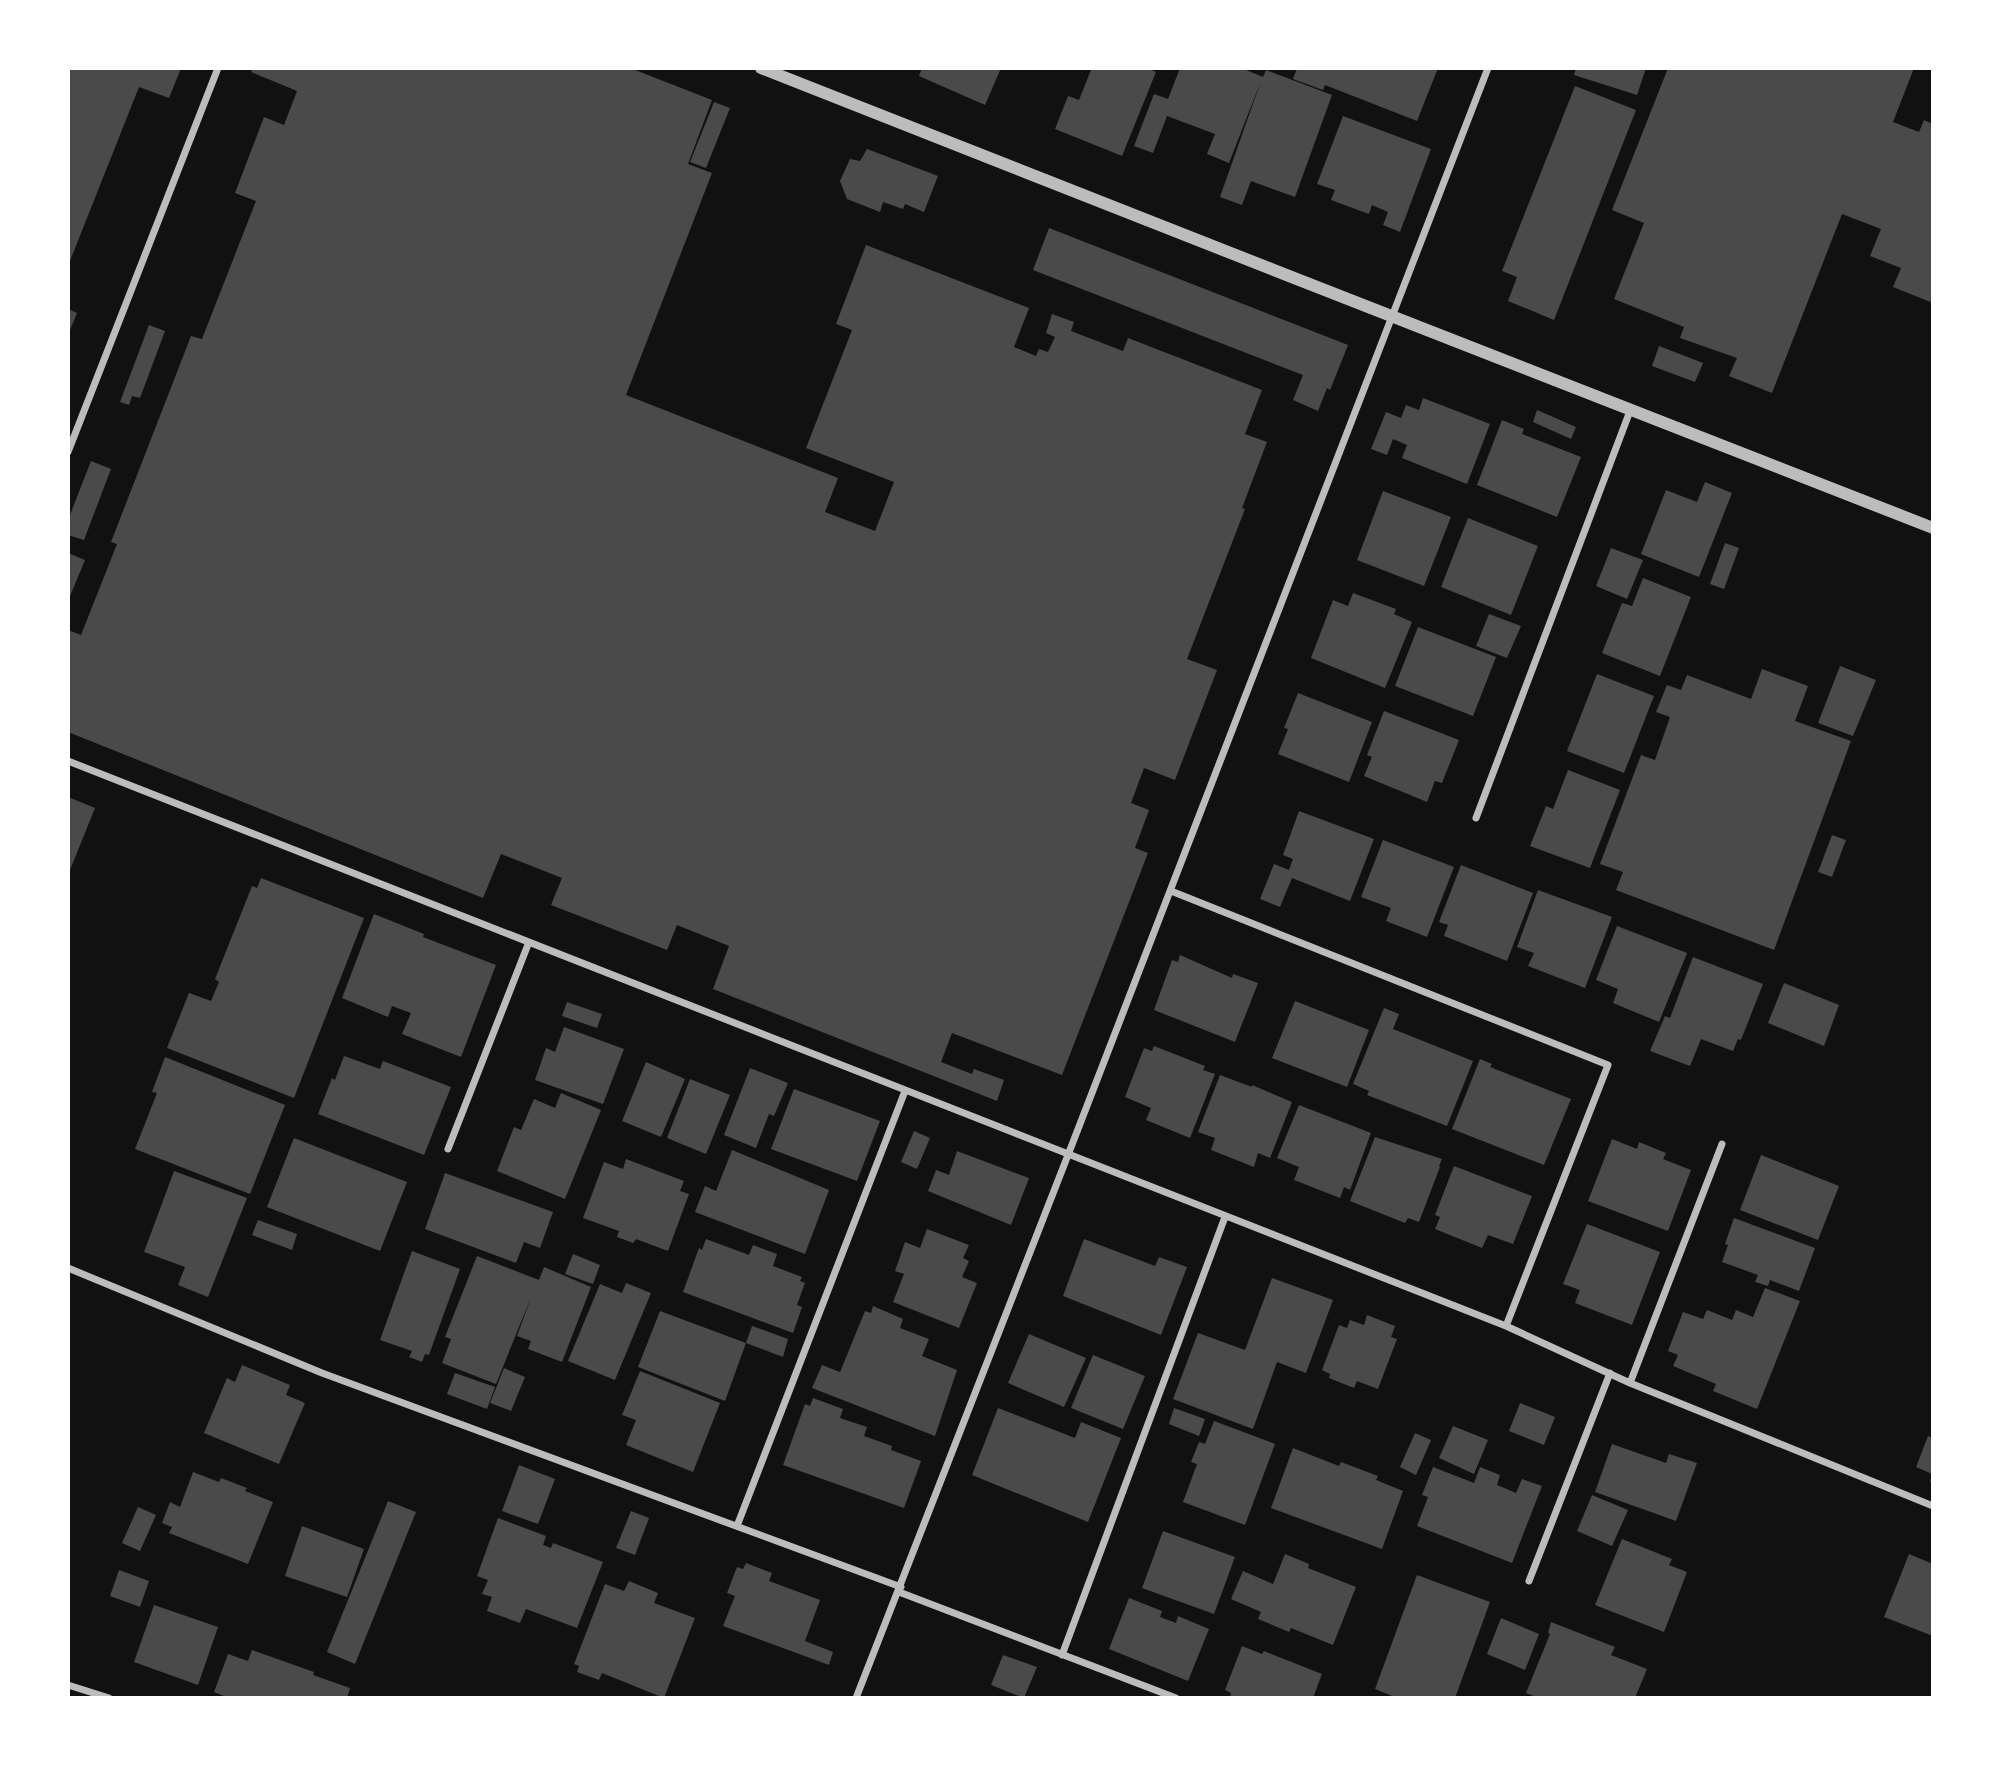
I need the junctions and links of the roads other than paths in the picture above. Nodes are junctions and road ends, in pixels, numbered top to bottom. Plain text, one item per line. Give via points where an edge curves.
1 (218, 68) edge
2 (761, 68) edge
3 (1488, 68) edge
4 (1394, 315) junction
5 (1630, 411) junction
6 (68, 452) edge
7 (1933, 527) edge
8 (68, 761) edge
9 (1476, 818) dead end
10 (1171, 891) junction
11 (529, 942) junction
12 (905, 1091) junction
13 (1722, 1144) dead end
14 (448, 1149) dead end
15 (1069, 1155) junction
16 (1225, 1217) junction
17 (68, 1268) edge
18 (1506, 1326) junction
19 (1610, 1373) junction
20 (1630, 1383) junction
21 (1933, 1506) edge
22 (737, 1526) junction
23 (1529, 1581) dead end
24 (900, 1590) junction
25 (1062, 1655) junction
26 (68, 1685) edge
27 (108, 1698) edge
28 (856, 1698) edge
29 (1176, 1698) edge

1 - 6 street
2 - 4 street
3 - 4 street
4 - 5 street
4 - 10 street
5 - 7 street
5 - 9 street
8 - 11 street
10 - 15 street
10 - 18 street via 1608,1065
11 - 12 street
11 - 14 street
12 - 15 street
12 - 22 street
13 - 20 street
15 - 16 street
15 - 24 street
16 - 18 street
16 - 25 street
17 - 22 street via 322,1373
18 - 19 street
19 - 20 street
19 - 23 street
20 - 21 street
22 - 24 street
24 - 25 street
24 - 28 street
25 - 29 street
26 - 27 street

